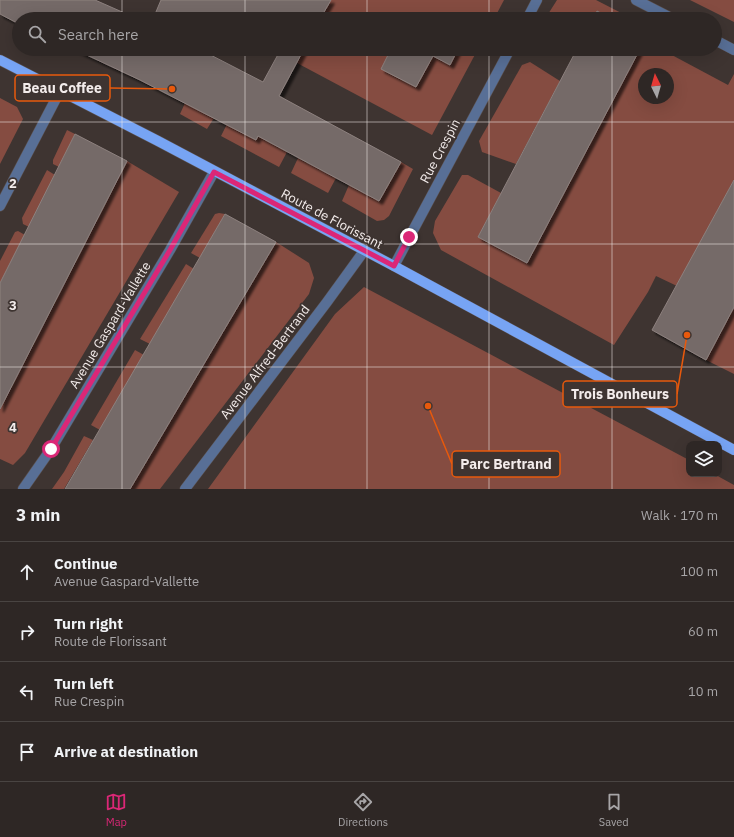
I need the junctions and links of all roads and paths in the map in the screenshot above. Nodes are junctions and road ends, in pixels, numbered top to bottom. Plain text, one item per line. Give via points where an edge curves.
1 (537, 0) edge
2 (636, 0) edge
3 (531, 12) edge
4 (659, 12) edge
5 (722, 44) edge
6 (734, 50) edge
7 (506, 56) edge
8 (0, 60) edge
9 (60, 91) junction
10 (214, 172) junction
11 (0, 206) edge
12 (364, 251) junction
13 (394, 266) junction
14 (734, 450) edge
15 (23, 489) edge
16 (185, 489) edge

1 - 3 street
2 - 4 street
5 - 6 street
7 - 13 street, Rue Crespin
8 - 9 main road, Route de Florissant
9 - 10 main road, Route de Florissant
9 - 11 street
10 - 12 main road, Route de Florissant
10 - 15 street, Avenue Gaspard-Vallette via 55,442
12 - 13 main road, Route de Florissant
12 - 16 street, Avenue Alfred-Bertrand
13 - 14 main road, Route de Florissant

